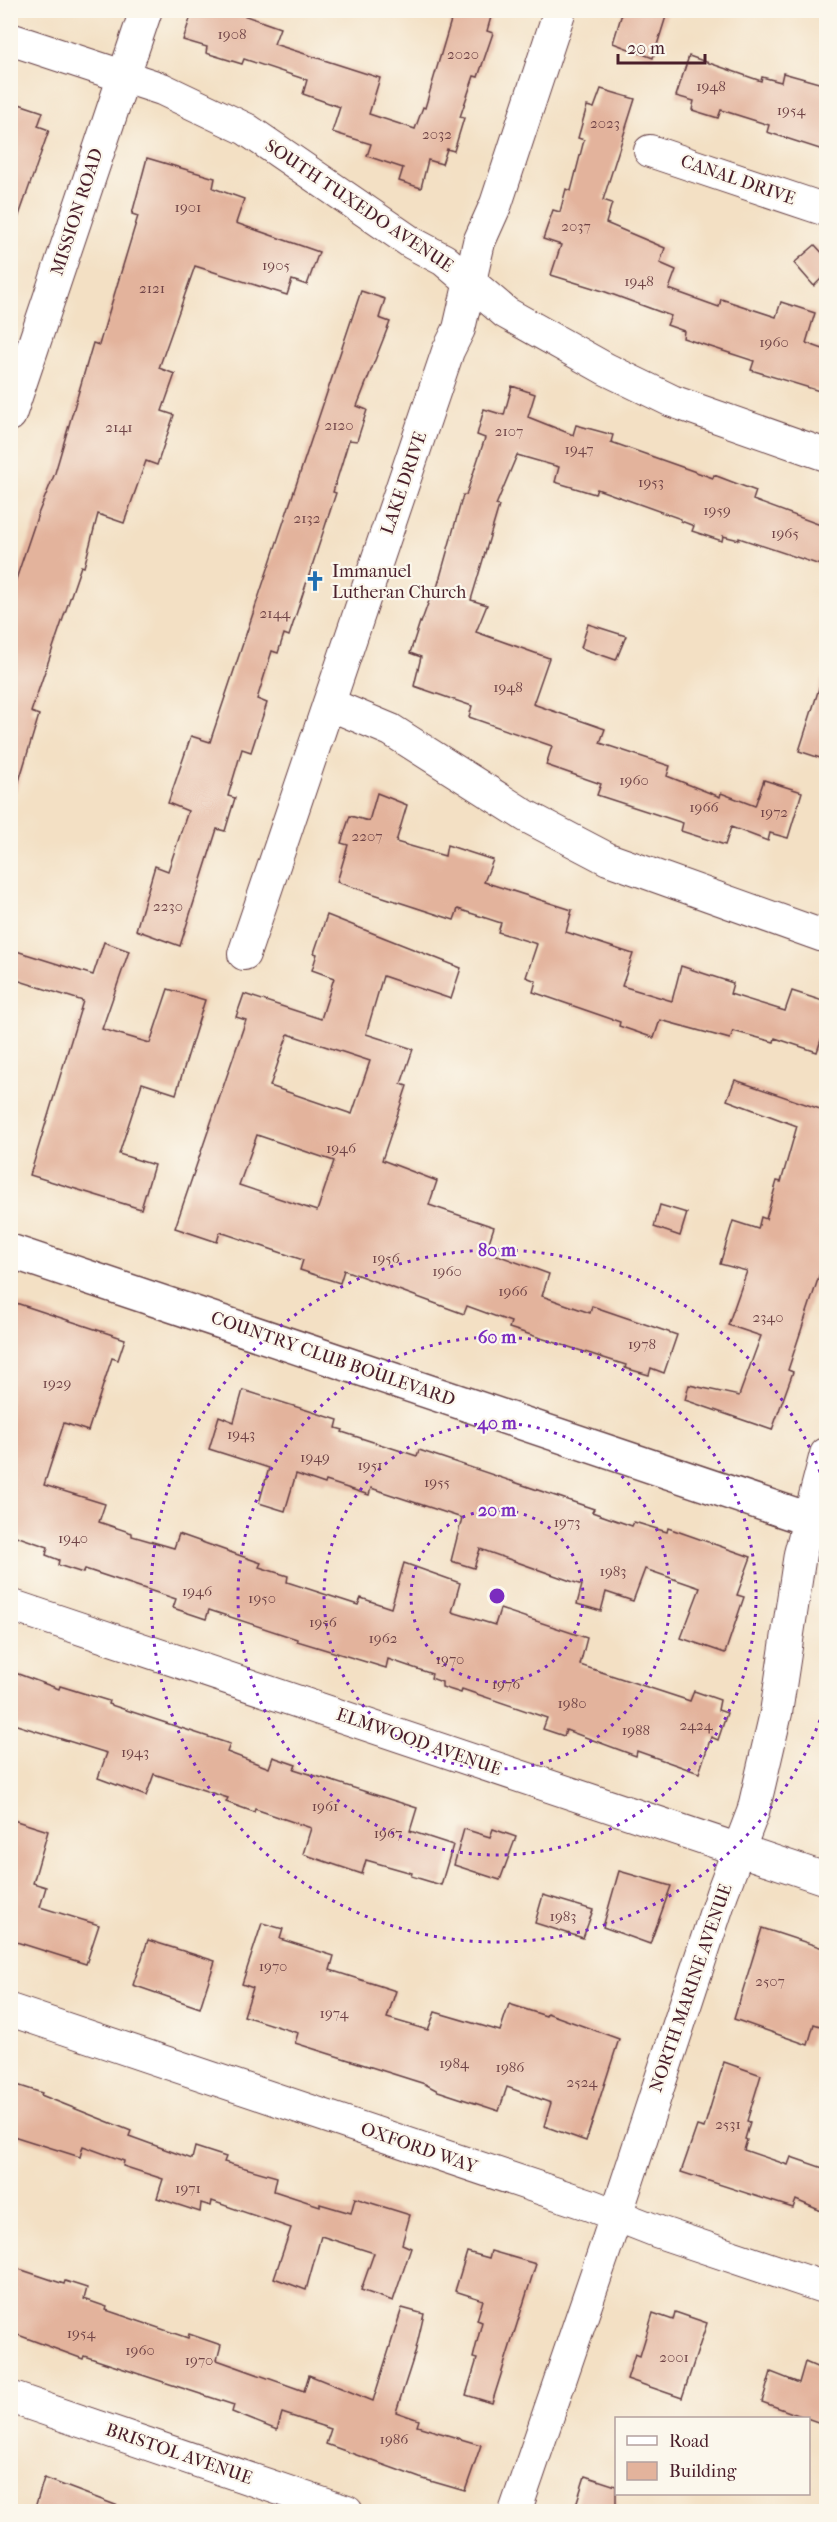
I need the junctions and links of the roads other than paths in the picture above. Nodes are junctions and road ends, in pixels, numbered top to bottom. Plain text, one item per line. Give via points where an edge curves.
1 (146, 10) edge
2 (560, 10) edge
3 (10, 39) edge
4 (123, 76) junction
5 (650, 151) dead end
6 (826, 210) edge
7 (470, 283) junction
8 (10, 415) edge
9 (826, 455) edge
10 (329, 704) junction
11 (826, 937) edge
12 (244, 954) dead end
13 (10, 1251) edge
14 (826, 1454) edge
15 (817, 1522) edge
16 (10, 1605) edge
17 (739, 1849) junction
18 (826, 1879) edge
19 (10, 2010) edge
20 (615, 2215) junction
21 (826, 2288) edge
22 (10, 2397) edge
23 (346, 2511) edge
24 (516, 2511) edge

1 - 4 street, MISSION ROAD
2 - 7 street, LAKE DRIVE via 496,204 478,242
3 - 4 street, SOUTH TUXEDO AVENUE
4 - 7 street, SOUTH TUXEDO AVENUE via 162,89 246,129 411,243 444,260
4 - 8 street, MISSION ROAD
5 - 6 street, CANAL DRIVE
7 - 9 street, SOUTH TUXEDO AVENUE via 506,313 672,401
7 - 10 street, LAKE DRIVE via 459,329 448,351
10 - 11 street via 391,729 526,816 608,859
10 - 12 street, LAKE DRIVE
13 - 15 street, COUNTRY CLUB BOULEVARD
14 - 15 street, NORTH MARINE AVENUE
15 - 17 street, NORTH MARINE AVENUE via 789,1619 776,1713 753,1812
16 - 17 street, ELMWOOD AVENUE
17 - 18 street, ELMWOOD AVENUE
17 - 20 street, NORTH MARINE AVENUE
19 - 20 street, OXFORD WAY
20 - 21 street, OXFORD WAY
20 - 24 street, NORTH MARINE AVENUE
22 - 23 street, BRISTOL AVENUE

